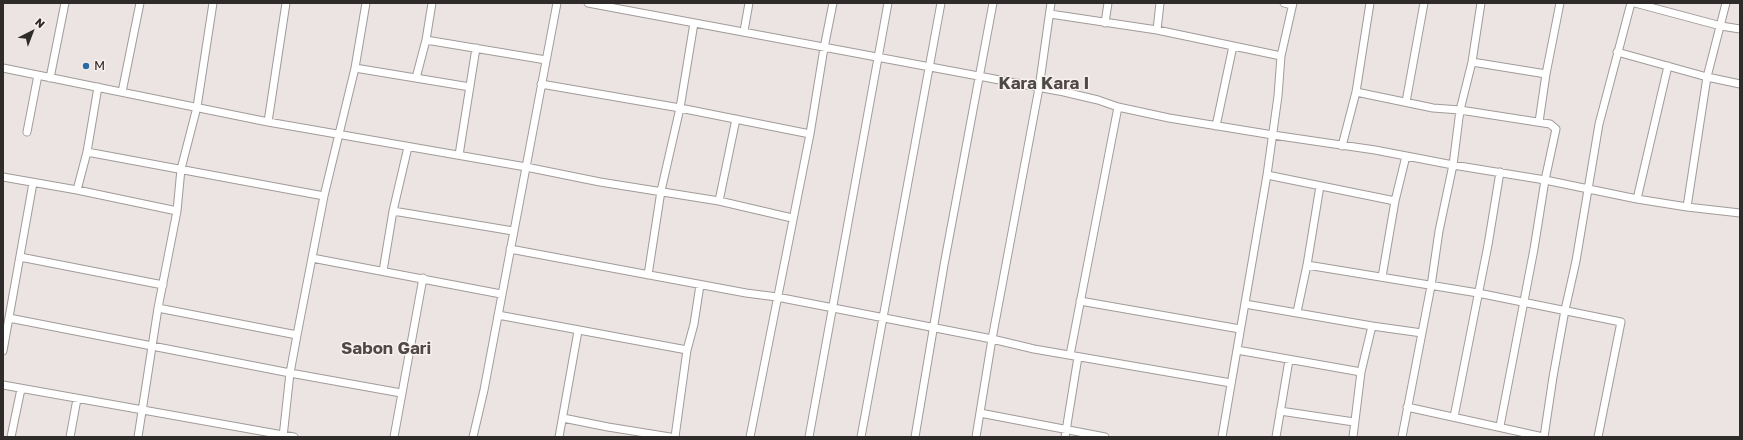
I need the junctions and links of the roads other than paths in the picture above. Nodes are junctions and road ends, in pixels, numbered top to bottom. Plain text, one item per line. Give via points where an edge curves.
1 (65, 3) edge
2 (140, 3) edge
3 (213, 3) edge
4 (286, 3) edge
5 (366, 3) edge
6 (432, 3) edge
7 (557, 3) edge
8 (588, 3) edge
9 (749, 3) edge
10 (833, 3) edge
11 (888, 3) edge
12 (941, 3) edge
13 (993, 3) edge
14 (1052, 3) edge
15 (1108, 3) edge
16 (1160, 3) edge
17 (1284, 3) edge
18 (1370, 3) edge
19 (1424, 3) edge
20 (1481, 3) edge
21 (1560, 3) edge
22 (1630, 3) edge
23 (1635, 3) edge
24 (1726, 3) edge
25 (1293, 4) edge
26 (1050, 14) junction
27 (694, 23) junction
28 (1105, 23) junction
29 (1721, 26) junction
30 (1157, 30) junction
31 (1740, 30) edge
32 (744, 31) junction
33 (426, 40) junction
34 (1233, 46) junction
35 (476, 48) junction
36 (824, 48) junction
37 (1617, 52) junction
38 (1281, 56) junction
39 (878, 57) junction
40 (546, 60) junction
41 (1472, 62) junction
42 (1668, 66) junction
43 (928, 67) junction
44 (3, 68) edge
45 (355, 68) junction
46 (1546, 74) junction
47 (38, 75) junction
48 (980, 76) junction
49 (1707, 77) junction
50 (50, 78) junction
51 (416, 78) junction
52 (541, 84) junction
53 (1740, 84) edge
54 (470, 86) junction
55 (98, 87) junction
56 (1039, 88) junction
57 (122, 92) junction
58 (1356, 92) junction
59 (1406, 102) junction
60 (197, 107) junction
61 (1118, 107) junction
62 (680, 108) junction
63 (1460, 110) junction
64 (736, 119) junction
65 (268, 122) junction
66 (1540, 122) junction
67 (1216, 126) junction
68 (27, 132) dead end
69 (339, 134) junction
70 (810, 134) junction
71 (1273, 135) junction
72 (1342, 146) junction
73 (408, 147) junction
74 (87, 152) junction
75 (459, 155) junction
76 (1406, 156) junction
77 (1453, 165) junction
78 (526, 167) junction
79 (181, 169) junction
80 (1500, 172) junction
81 (1267, 175) junction
82 (3, 177) edge
83 (1545, 180) junction
84 (33, 182) junction
85 (1320, 186) junction
86 (77, 190) junction
87 (1588, 190) junction
88 (661, 191) junction
89 (324, 196) junction
90 (1637, 199) junction
91 (719, 201) junction
92 (1394, 201) junction
93 (1687, 207) junction
94 (177, 211) junction
95 (393, 211) junction
96 (1740, 213) edge
97 (792, 218) junction
98 (513, 231) junction
99 (510, 249) junction
100 (20, 257) junction
101 (312, 258) junction
102 (1307, 265) junction
103 (383, 271) junction
104 (648, 275) junction
105 (1382, 277) junction
106 (423, 278) junction
107 (163, 285) junction
108 (700, 285) junction
109 (1431, 286) junction
110 (1478, 293) junction
111 (501, 294) junction
112 (777, 298) junction
113 (1080, 300) junction
114 (1523, 302) junction
115 (1245, 304) junction
116 (158, 308) junction
117 (831, 309) junction
118 (1565, 310) junction
119 (1297, 312) junction
120 (498, 315) junction
121 (9, 318) junction
122 (883, 318) junction
123 (1372, 326) junction
124 (934, 328) junction
125 (1240, 329) junction
126 (578, 331) junction
127 (1422, 333) junction
128 (297, 334) junction
129 (992, 339) junction
130 (153, 346) junction
131 (687, 350) junction
132 (1237, 350) junction
133 (3, 351) edge
134 (1070, 355) junction
135 (1078, 357) junction
136 (1289, 360) junction
137 (1361, 372) junction
138 (290, 373) junction
139 (1231, 383) junction
140 (3, 385) edge
141 (21, 389) junction
142 (402, 393) junction
143 (77, 399) junction
144 (1407, 407) junction
145 (143, 410) junction
146 (1280, 411) junction
147 (980, 413) junction
148 (1454, 417) junction
149 (563, 418) junction
150 (1354, 422) junction
151 (1500, 426) junction
152 (1065, 434) edge
153 (283, 436) edge
154 (11, 437) edge
155 (70, 437) edge
156 (138, 437) edge
157 (294, 437) edge
158 (394, 437) edge
159 (473, 437) edge
160 (559, 437) edge
161 (670, 437) edge
162 (675, 437) edge
163 (750, 437) edge
164 (809, 437) edge
165 (861, 437) edge
166 (915, 437) edge
167 (976, 437) edge
168 (1105, 437) edge
169 (1222, 437) edge
170 (1276, 437) edge
171 (1352, 437) edge
172 (1402, 437) edge
173 (1544, 437) edge
174 (1598, 437) edge

1 - 50 street
2 - 57 street
3 - 60 street
4 - 65 street
5 - 45 street
6 - 33 street
7 - 40 street
8 - 27 street
9 - 32 street
10 - 36 street
11 - 39 street
12 - 43 street
13 - 48 street
14 - 26 street
15 - 28 street
16 - 30 street
17 - 25 street
18 - 58 street
19 - 59 street
20 - 41 street
21 - 46 street
22 - 37 street
23 - 29 street
24 - 29 street
25 - 38 street
26 - 28 street
26 - 56 street
27 - 32 street
27 - 62 street
28 - 30 street
29 - 31 street
29 - 49 street
30 - 34 street
32 - 36 street
33 - 35 street
33 - 51 street
34 - 38 street
34 - 67 street
35 - 40 street
35 - 54 street
36 - 39 street
36 - 70 street
37 - 42 street
37 - 87 street via 1599,124
38 - 71 street
39 - 43 street
39 - 117 street
40 - 52 street
41 - 46 street
41 - 63 street
42 - 49 street
42 - 90 street
43 - 48 street
43 - 122 street
44 - 47 street
45 - 51 street
45 - 69 street
46 - 66 street
47 - 50 street
47 - 68 street
48 - 56 street
48 - 124 street
49 - 53 street
49 - 93 street
50 - 55 street
51 - 54 street
52 - 62 street
52 - 78 street
54 - 75 street
55 - 57 street
55 - 74 street
56 - 61 street via 1098,100
56 - 129 street
57 - 60 street
58 - 59 street
58 - 72 street
59 - 63 street
60 - 65 street
60 - 79 street
61 - 67 street
61 - 113 street
62 - 64 street
62 - 88 street
63 - 66 street
63 - 77 street
64 - 70 street
64 - 91 street
65 - 69 street
66 - 83 street via 1550,124 1556,130
67 - 71 street
69 - 73 street
69 - 89 street
70 - 97 street
71 - 72 street
71 - 81 street
72 - 76 street
73 - 75 street
73 - 95 street
74 - 79 street
74 - 86 street
75 - 78 street
76 - 77 street
76 - 92 street
77 - 80 street
77 - 109 street
78 - 88 street
78 - 98 street
79 - 89 street
79 - 94 street
80 - 83 street
80 - 110 street
81 - 85 street
81 - 115 street
82 - 84 street
83 - 87 street
83 - 114 street
84 - 86 street
84 - 100 street
85 - 92 street
85 - 102 street
86 - 94 street
87 - 90 street
87 - 118 street
88 - 91 street
88 - 104 street
89 - 101 street
90 - 93 street
91 - 97 street
92 - 105 street
93 - 96 street
94 - 107 street
95 - 98 street
95 - 103 street
97 - 112 street
98 - 99 street
99 - 104 street
99 - 111 street
100 - 107 street
100 - 121 street
101 - 103 street
101 - 128 street
102 - 105 street
102 - 119 street
103 - 106 street
104 - 108 street
105 - 109 street
106 - 111 street
106 - 142 street
107 - 116 street
108 - 112 street
108 - 131 street
109 - 110 street
109 - 127 street
110 - 114 street
110 - 148 street
111 - 120 street
112 - 117 street
112 - 163 street
113 - 125 street
113 - 134 street
114 - 118 street
114 - 151 street
115 - 119 street
115 - 125 street
116 - 128 street
116 - 130 street
117 - 122 street
117 - 164 street
118 - 173 street
118 - 174 street via 1621,322
119 - 123 street
120 - 126 street
120 - 159 street
121 - 130 street
121 - 133 street
122 - 124 street
122 - 165 street
123 - 127 street
123 - 137 street
124 - 129 street
124 - 166 street
125 - 132 street
126 - 131 street
126 - 149 street
127 - 144 street
128 - 138 street
129 - 134 street
129 - 147 street
130 - 138 street
130 - 145 street
131 - 162 street
132 - 136 street
132 - 139 street
134 - 135 street
135 - 139 street
135 - 152 street
136 - 137 street
136 - 146 street
137 - 150 street
138 - 142 street
138 - 153 street
139 - 169 street
140 - 141 street
141 - 143 street
141 - 154 street
142 - 158 street
143 - 145 street
143 - 155 street
144 - 148 street
144 - 172 street
145 - 153 street
145 - 156 street
146 - 150 street
146 - 170 street
147 - 152 street
147 - 167 street
148 - 151 street
149 - 160 street
149 - 161 street
150 - 171 street
151 - 173 street
152 - 168 street
153 - 157 street

